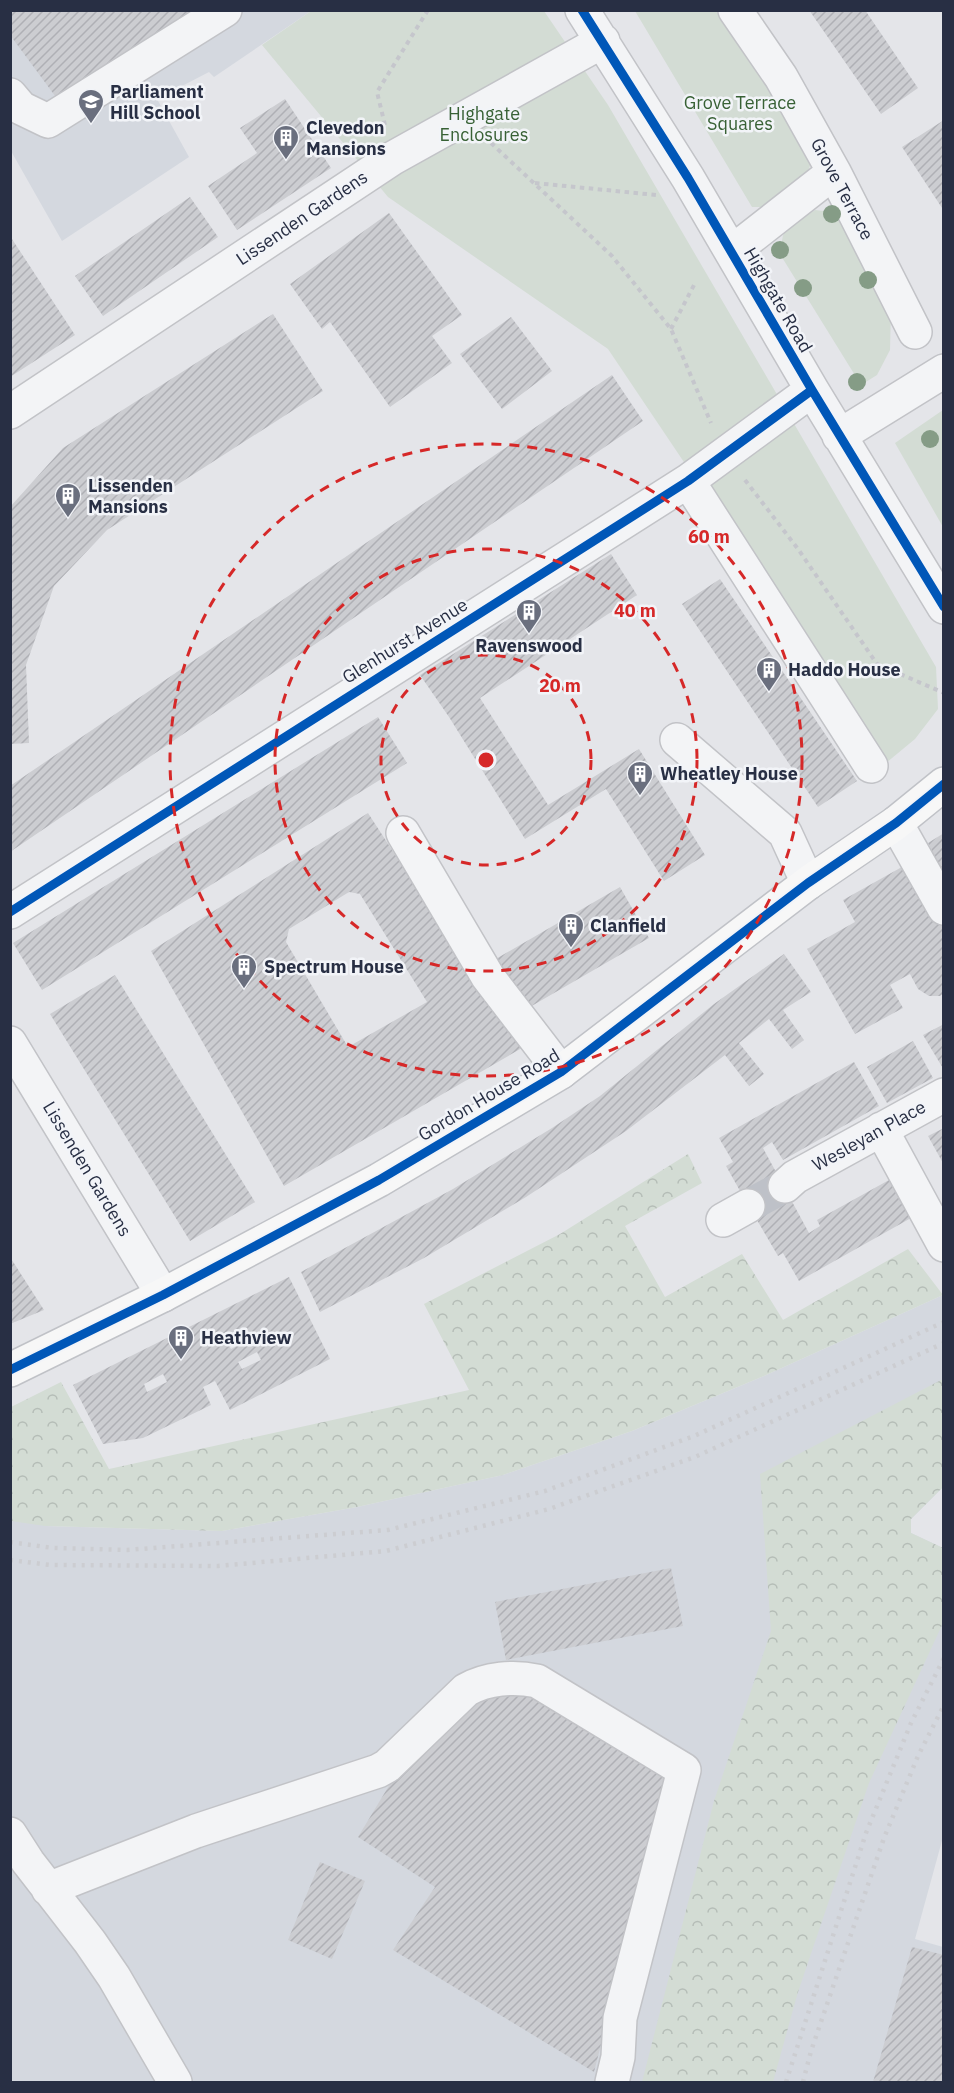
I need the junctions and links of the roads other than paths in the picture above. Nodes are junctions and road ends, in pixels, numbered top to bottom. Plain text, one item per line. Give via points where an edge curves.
1 (225, 10) edge
2 (582, 10) edge
3 (735, 10) edge
4 (603, 41) junction
5 (10, 95) edge
6 (834, 172) junction
7 (732, 252) junction
8 (915, 332) dead end
9 (944, 371) edge
10 (812, 390) junction
11 (10, 412) edge
12 (839, 436) junction
13 (688, 481) junction
14 (944, 607) edge
15 (677, 740) dead end
16 (871, 766) dead end
17 (944, 784) edge
18 (896, 823) junction
19 (402, 833) dead end
20 (808, 883) junction
21 (944, 908) edge
22 (10, 912) edge
23 (10, 1043) edge
24 (561, 1072) junction
25 (944, 1095) edge
26 (881, 1129) junction
27 (790, 1182) tunnel mouth
28 (944, 1245) edge
29 (163, 1295) junction
30 (10, 1370) edge
31 (10, 1834) edge
32 (48, 1889) junction
33 (176, 2082) edge
34 (612, 2082) edge

1 - 5 street via 48,121 21,108
2 - 4 street, Highgate Road
3 - 6 street, Grove Terrace via 781,77
4 - 7 street, Highgate Road
4 - 11 street, Lissenden Gardens via 393,158
6 - 7 street
6 - 8 street, Grove Terrace
7 - 10 street, Highgate Road
9 - 12 street
10 - 12 street, Highgate Road
10 - 13 street, Glenhurst Avenue
12 - 14 street, Highgate Road
13 - 16 street
13 - 22 street, Glenhurst Avenue
15 - 20 street via 784,833
17 - 18 main road, Gordon House Road
18 - 20 main road, Gordon House Road
18 - 21 street
19 - 24 street via 488,978
20 - 24 main road, Gordon House Road
23 - 29 street, Lissenden Gardens
24 - 29 main road, Gordon House Road via 379,1180
25 - 26 street, Wesleyan Place
26 - 27 street, Wesleyan Place
26 - 28 street
29 - 30 main road, Gordon House Road
31 - 32 street
32 - 33 street via 114,1977
32 - 34 street via 196,1831 378,1771 466,1690 480,1682 522,1678 537,1681 684,1770 620,2018

